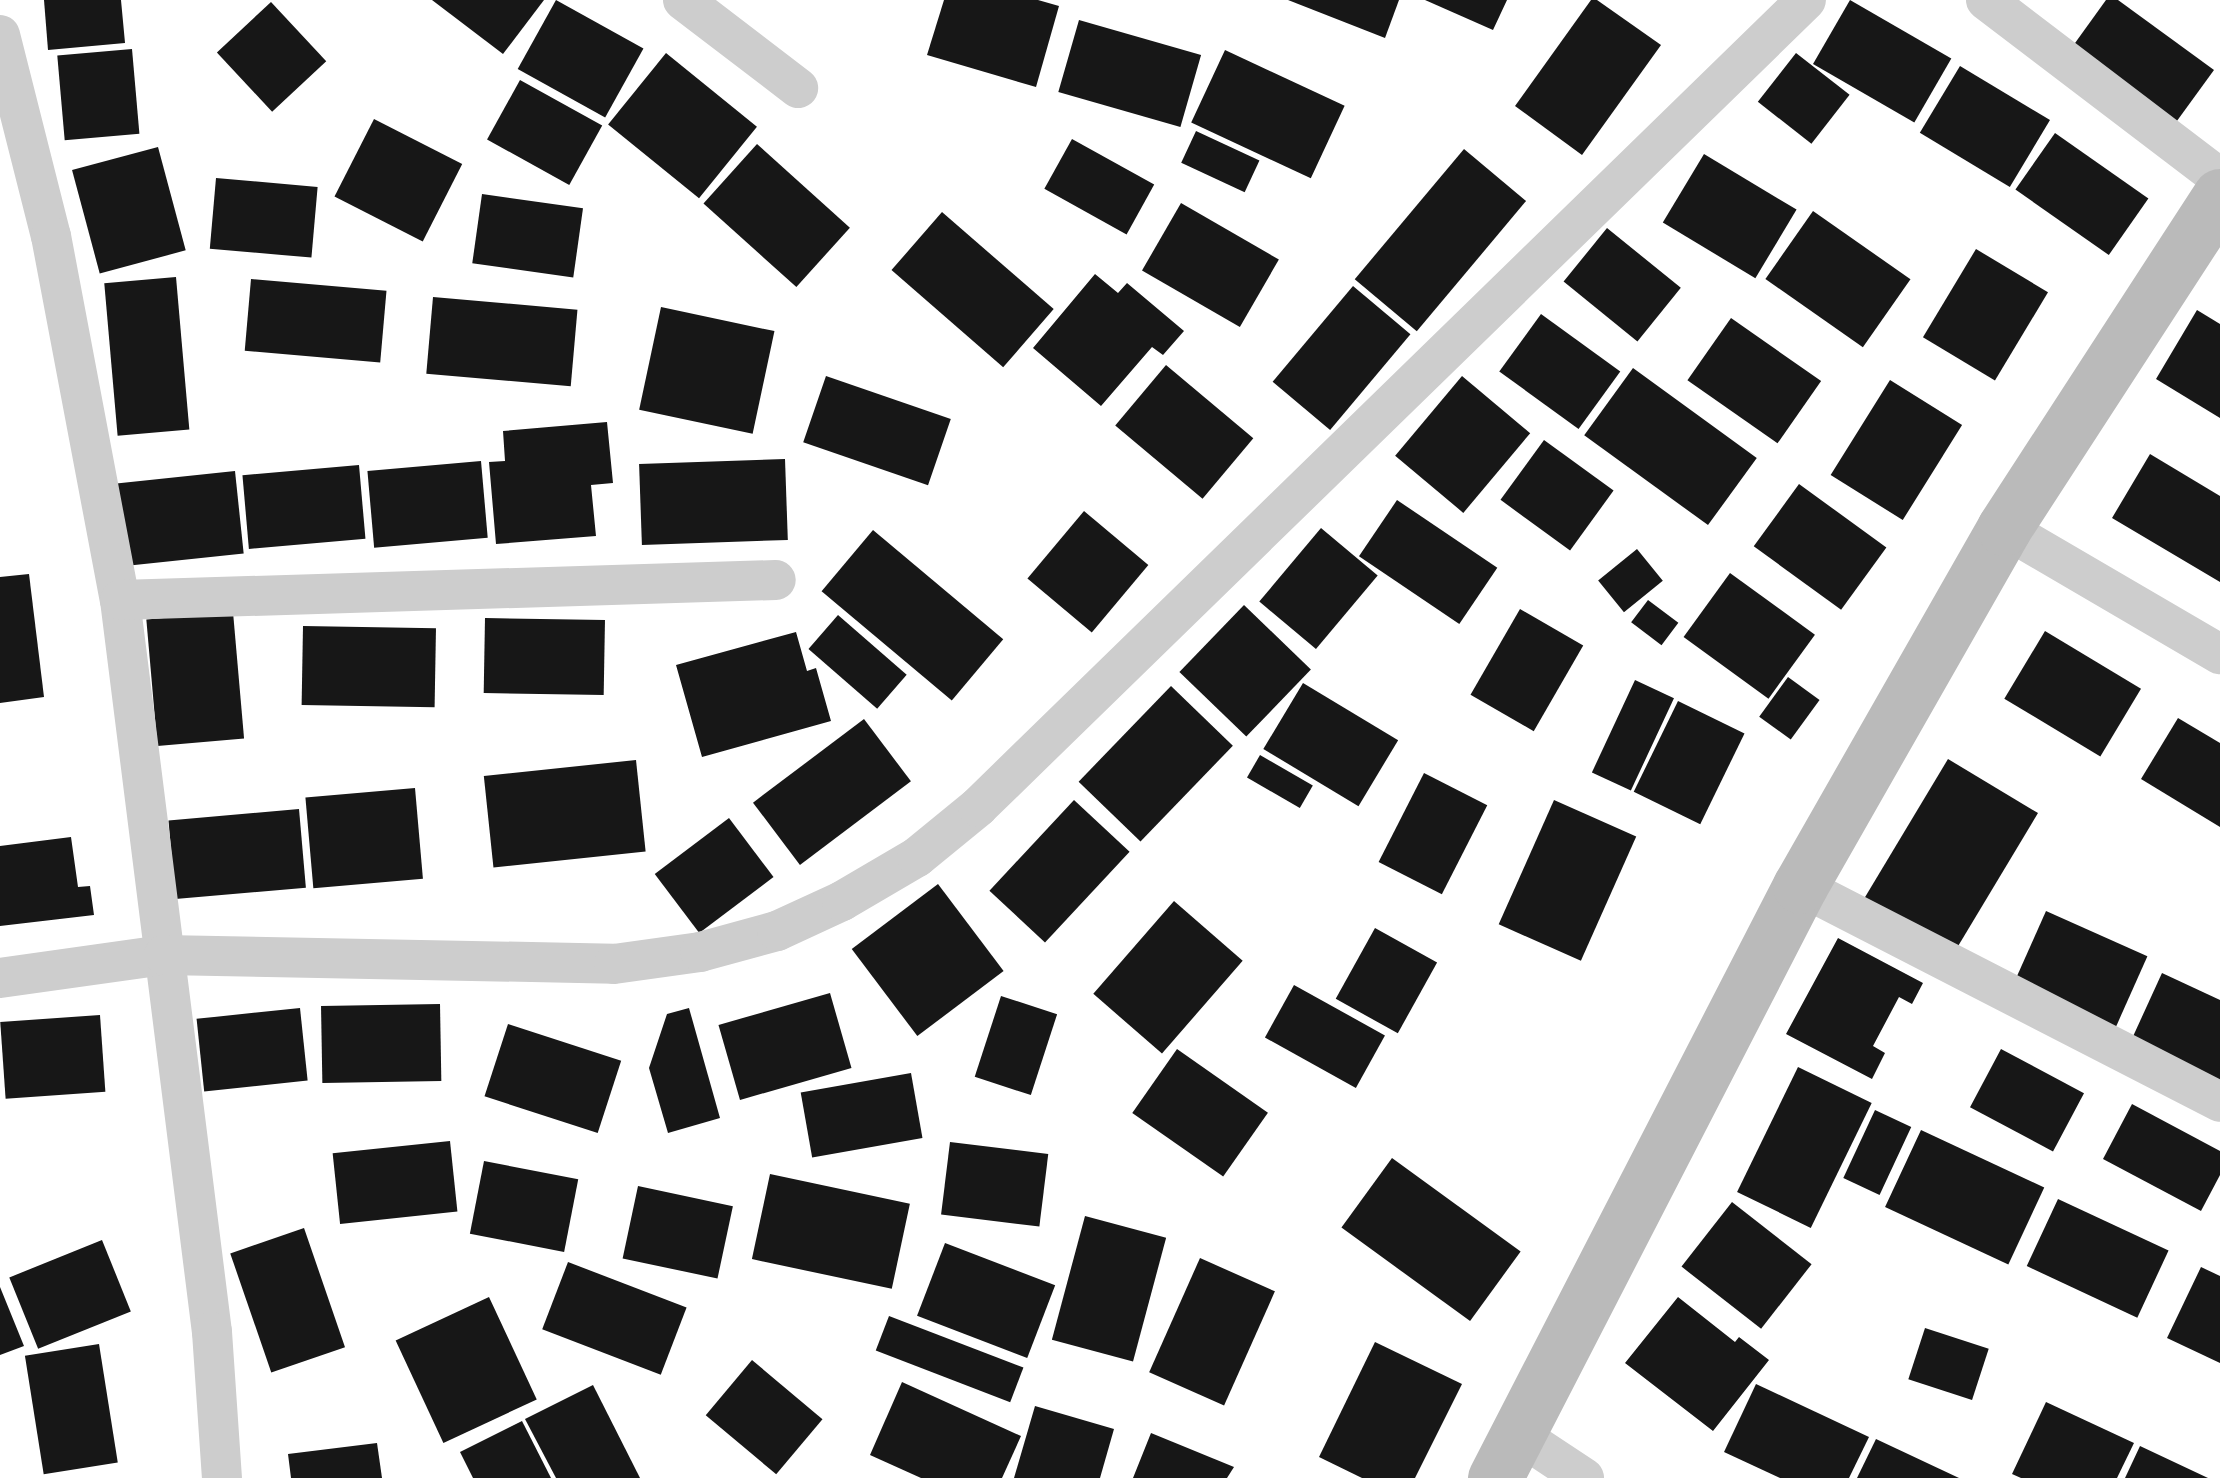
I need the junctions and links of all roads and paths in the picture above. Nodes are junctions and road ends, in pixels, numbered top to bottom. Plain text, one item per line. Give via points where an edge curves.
1 (683, 0) edge
2 (1806, 0) edge
3 (1986, 0) edge
4 (0, 35) edge
5 (798, 88) dead end
6 (2220, 178) edge
7 (2220, 196) edge
8 (2004, 528) junction
9 (776, 580) dead end
10 (120, 600) junction
11 (2220, 654) edge
12 (1800, 886) junction
13 (164, 954) junction
14 (0, 978) edge
15 (2220, 1102) edge
16 (1507, 1456) edge
17 (222, 1478) edge
18 (1584, 1478) edge

1 - 5 street
2 - 13 street via 978,807 917,858 777,931 700,952 614,964
3 - 6 street
4 - 10 street via 70,329
7 - 8 street
8 - 11 street
8 - 12 street
9 - 10 street
10 - 13 street
12 - 15 street
12 - 16 street
13 - 14 street
13 - 17 street via 212,1332
16 - 18 street

